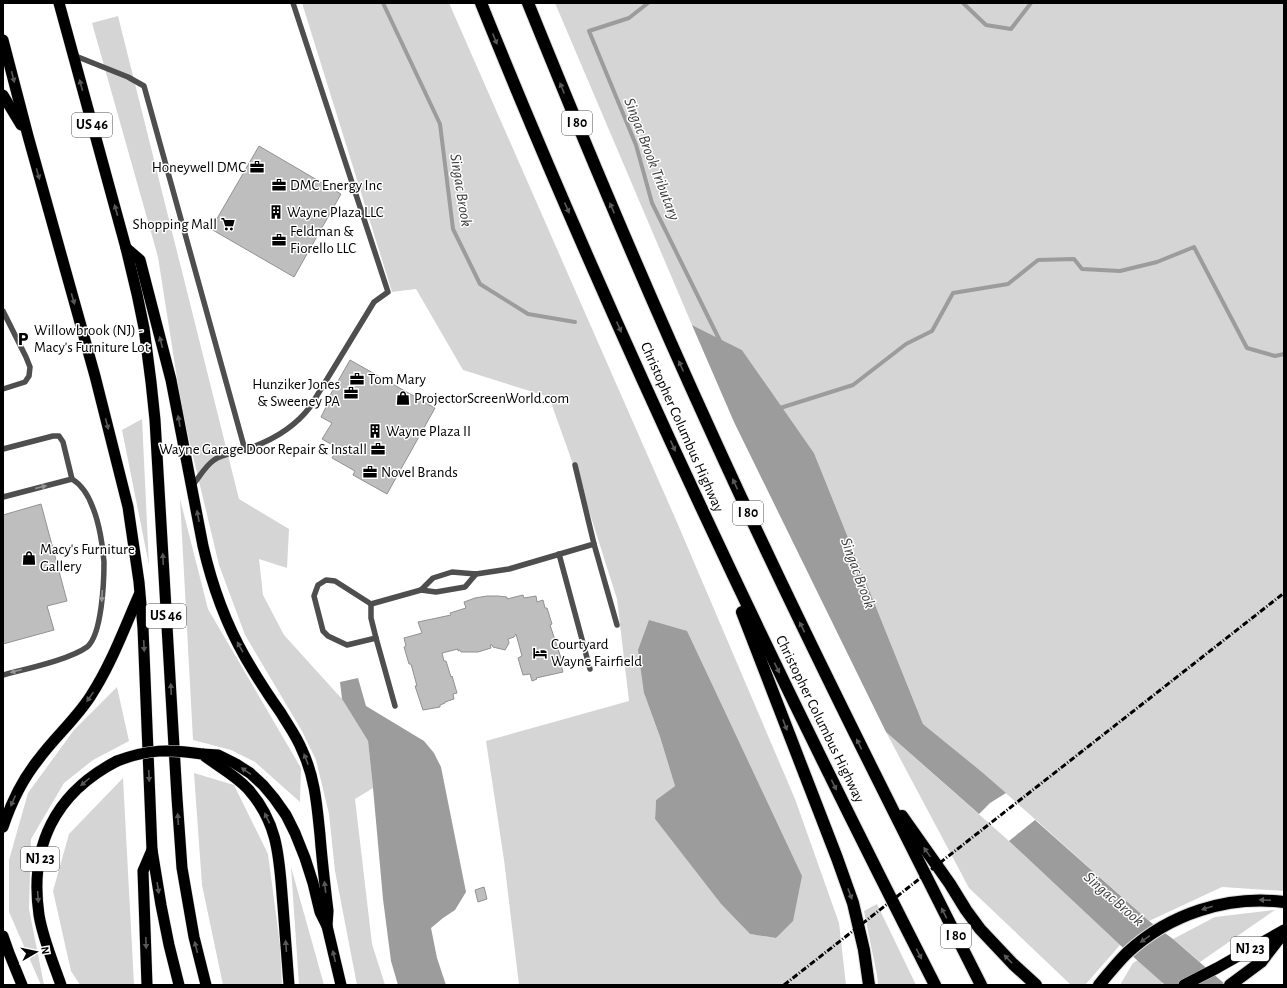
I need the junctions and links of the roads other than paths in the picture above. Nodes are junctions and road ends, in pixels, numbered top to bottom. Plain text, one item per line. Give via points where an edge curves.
1 (59, 3) edge
2 (293, 3) edge
3 (481, 3) edge
4 (528, 3) edge
5 (3, 40) edge
6 (73, 55) junction
7 (3, 95) edge
8 (28, 136) junction
9 (126, 248) junction
10 (3, 311) edge
11 (3, 389) edge
12 (3, 449) edge
13 (245, 450) junction
14 (575, 465) dead end
15 (72, 479) junction
16 (192, 486) junction
17 (3, 497) edge
18 (706, 519) junction
19 (594, 544) junction
20 (559, 554) junction
21 (476, 574) junction
22 (421, 590) junction
23 (140, 594) junction
24 (371, 604) junction
25 (617, 625) dead end
26 (376, 638) junction
27 (590, 669) dead end
28 (3, 675) edge
29 (395, 706) dead end
30 (202, 754) junction
31 (876, 779) junction
32 (3, 827) edge
33 (152, 850) junction
34 (1284, 902) edge
35 (327, 926) junction
36 (1284, 931) edge
37 (3, 936) edge
38 (22, 985) edge
39 (61, 985) edge
40 (147, 985) edge
41 (179, 985) edge
42 (206, 985) edge
43 (289, 985) edge
44 (341, 985) edge
45 (869, 985) edge
46 (935, 985) edge
47 (981, 985) edge
48 (1036, 985) edge
49 (1099, 985) edge
50 (1184, 985) edge
51 (1230, 985) edge

1 - 6 highway, US 46
2 - 13 lane via 388,292 374,302 303,416 282,433
3 -> 18 highway, Christopher Columbus Highway / I 80 via 551,172
31 -> 4 highway, Christopher Columbus Highway / I 80 via 706,423 627,244
5 -> 8 highway, US 46
9 -> 6 highway, US 46
6 - 13 lane via 144,86
7 - 8 highway
8 -> 23 highway, US 46 via 118,464 133,534
16 -> 9 highway via 171,380 140,260
42 -> 9 highway, US 46 via 187,903 182,868 152,390 144,328
10 - 11 lane via 30,367 25,382
12 - 15 lane via 59,436 63,442
13 - 16 lane via 214,460
14 - 19 lane
17 -> 15 lane
15 -> 28 lane via 83,489 94,508 100,534 104,561 101,607 96,634 88,646 75,653
35 -> 16 highway via 328,911 317,809 309,768 292,730 246,657 226,618 208,567
18 -> 45 highway via 853,903
18 -> 46 highway, Christopher Columbus Highway / I 80 via 798,712
19 - 20 lane
19 - 25 lane
20 - 21 lane via 509,569
20 - 27 lane
21 - 22 lane via 452,572 433,578
21 - 22 lane via 465,588 436,592
22 - 24 lane
23 -> 32 highway via 102,678 90,698 26,776
23 -> 33 highway, US 46
24 - 26 lane via 371,618
24 - 26 lane via 332,580 326,580 318,585 314,596 323,631 328,636 347,645
26 - 29 lane
35 -> 30 highway, NJ 23 via 320,912 300,846 286,815 274,798 254,777 236,764 218,756
30 -> 39 highway, NJ 23, bridge via 186,751 144,752 117,761 83,783 56,813 41,852 38,885 39,915 44,938
43 -> 30 highway via 279,860 274,834 263,809 247,788 228,771
47 -> 31 highway, Christopher Columbus Highway / I 80
48 -> 31 highway via 1013,964 966,910
33 -> 40 highway via 143,871
33 -> 41 highway, US 46
34 -> 49 highway via 1246,900 1221,904 1199,910 1165,925 1126,954
44 -> 35 highway, NJ 23
36 - 50 highway, NJ 23
36 - 51 highway via 1261,962
37 - 38 highway

